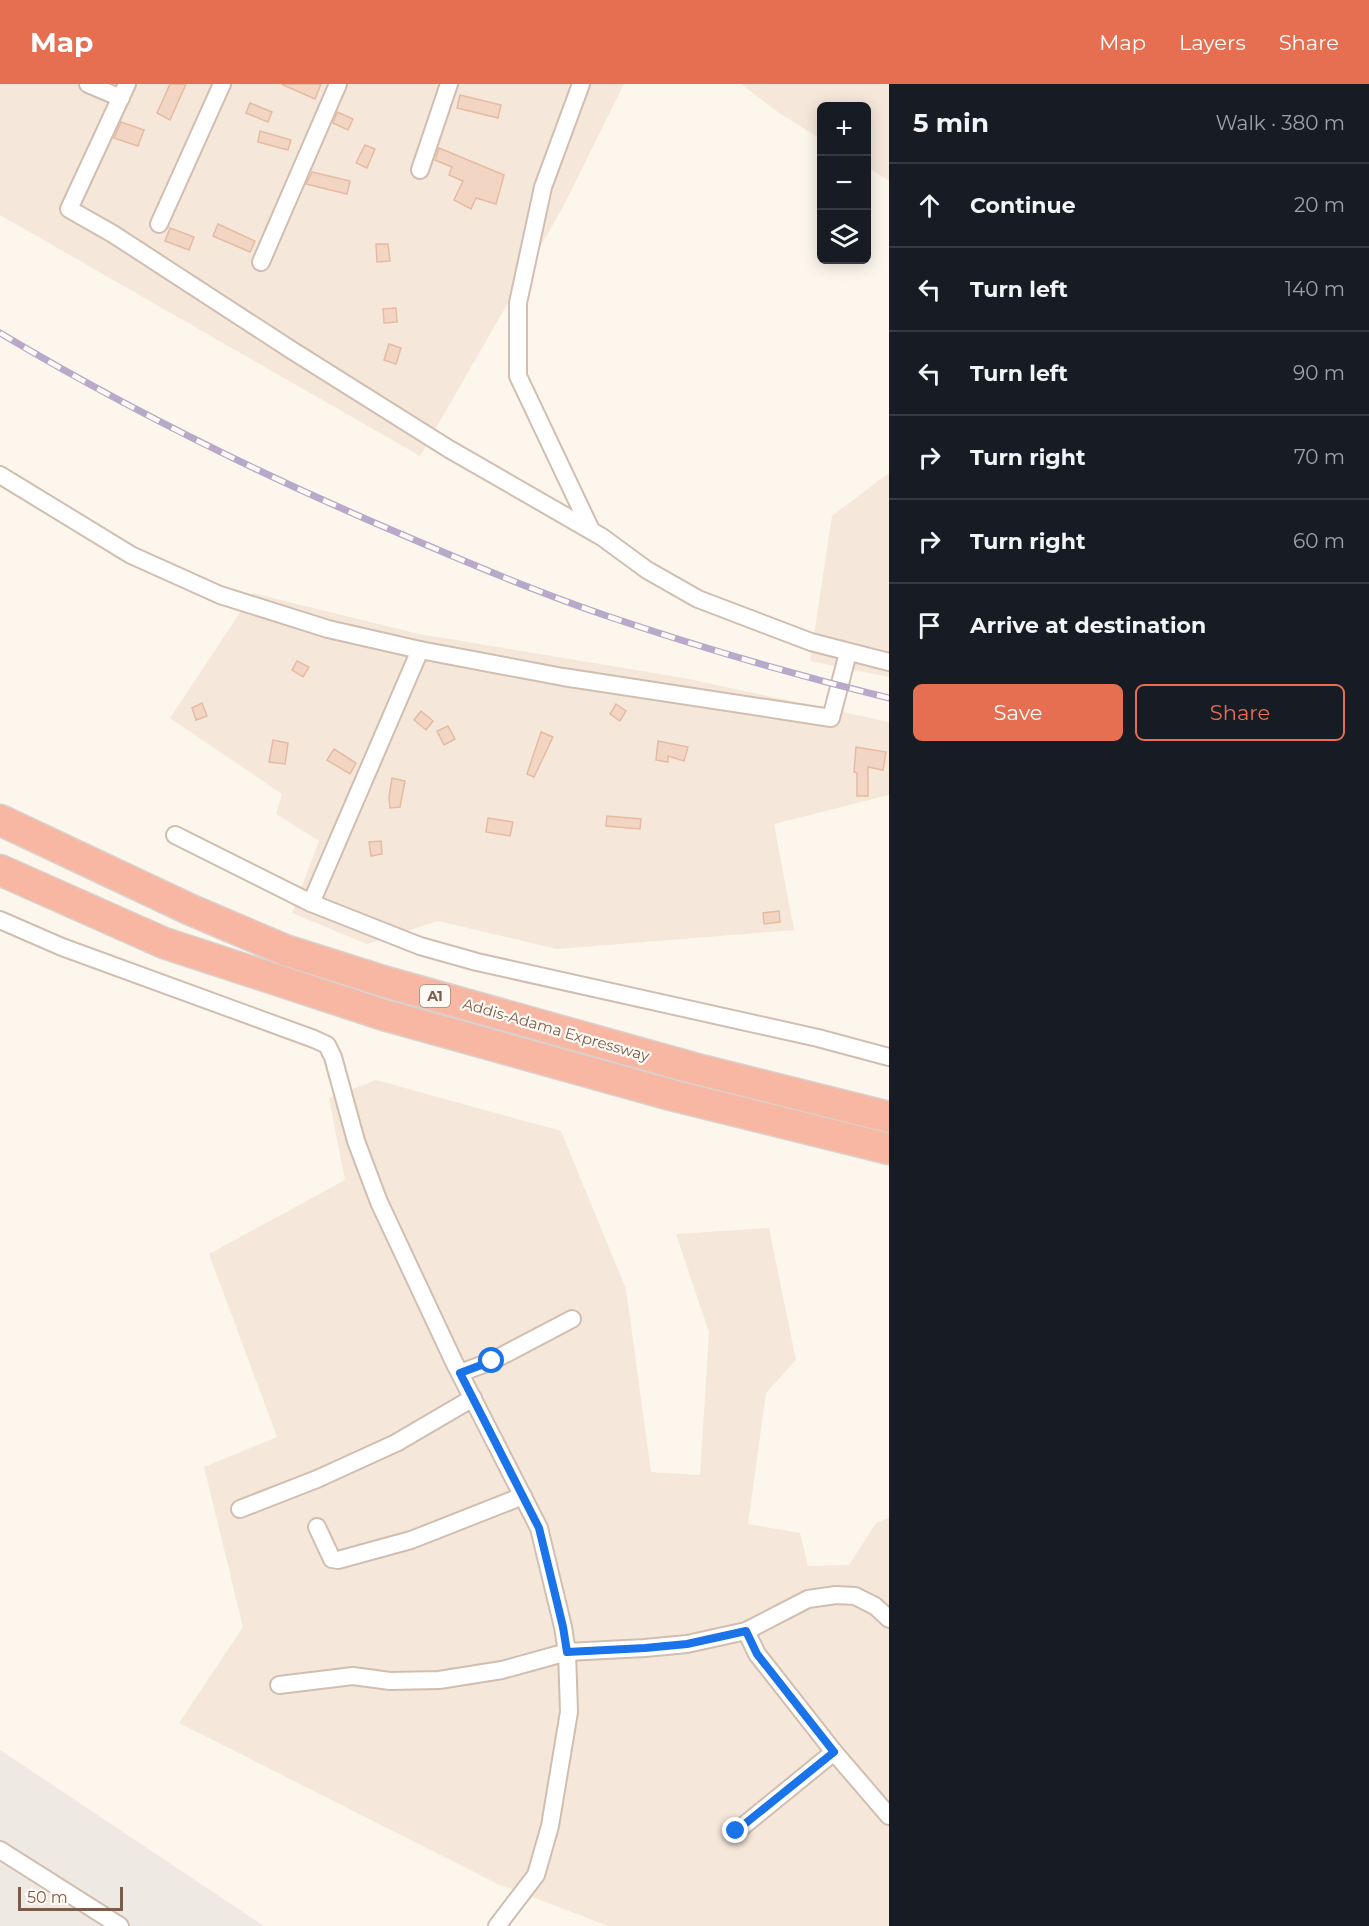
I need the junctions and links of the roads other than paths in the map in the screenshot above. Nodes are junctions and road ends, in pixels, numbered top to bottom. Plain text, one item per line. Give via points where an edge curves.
1 (88, 84) edge
2 (222, 84) edge
3 (338, 84) edge
4 (449, 84) edge
5 (581, 84) edge
6 (124, 91) edge
7 (420, 170) dead end
8 (159, 224) dead end
9 (261, 262) dead end
10 (0, 475) edge
11 (591, 530) junction
12 (420, 650) junction
13 (848, 652) junction
14 (889, 662) edge
15 (0, 820) edge
16 (175, 835) dead end
17 (0, 870) edge
18 (311, 903) junction
19 (0, 920) edge
20 (889, 1057) edge
21 (889, 1117) edge
22 (889, 1149) edge
23 (572, 1319) dead end
24 (460, 1373) junction
25 (473, 1398) junction
26 (523, 1496) junction
27 (240, 1509) dead end
28 (317, 1527) dead end
29 (889, 1619) edge
30 (746, 1631) junction
31 (567, 1652) junction
32 (279, 1685) dead end
33 (834, 1752) junction
34 (889, 1816) edge
35 (736, 1831) dead end
36 (0, 1850) edge
37 (120, 1926) edge
38 (497, 1926) edge

1 - 6 street
2 - 8 street
3 - 9 street
4 - 7 street
5 - 11 street via 540,199 518,303 518,376
6 - 11 street via 69,209 449,449
10 - 12 street via 131,555 220,595 328,629
11 - 13 street via 698,599
12 - 13 street via 563,678 831,718
12 - 18 street
13 - 14 street
15 - 21 highway, Addis-Adama Expressway / A1 via 285,950 693,1068
16 - 18 street
17 - 22 highway, Addis-Adama Expressway / A1 via 164,943 384,1015 671,1095
18 - 20 street via 420,946 477,962
19 - 24 street via 62,947 327,1045 379,1202
23 - 24 street via 492,1361
24 - 25 street
25 - 26 street
25 - 27 street via 396,1443
26 - 28 street via 411,1540 338,1560 329,1555
26 - 31 street via 539,1528
29 - 30 street via 855,1596 836,1595 808,1599
30 - 31 street via 687,1644
30 - 33 street via 757,1654
31 - 32 street via 502,1670 439,1680 390,1681 353,1676
31 - 38 street via 569,1712 550,1826 536,1875
33 - 34 street
33 - 35 street
36 - 37 street

